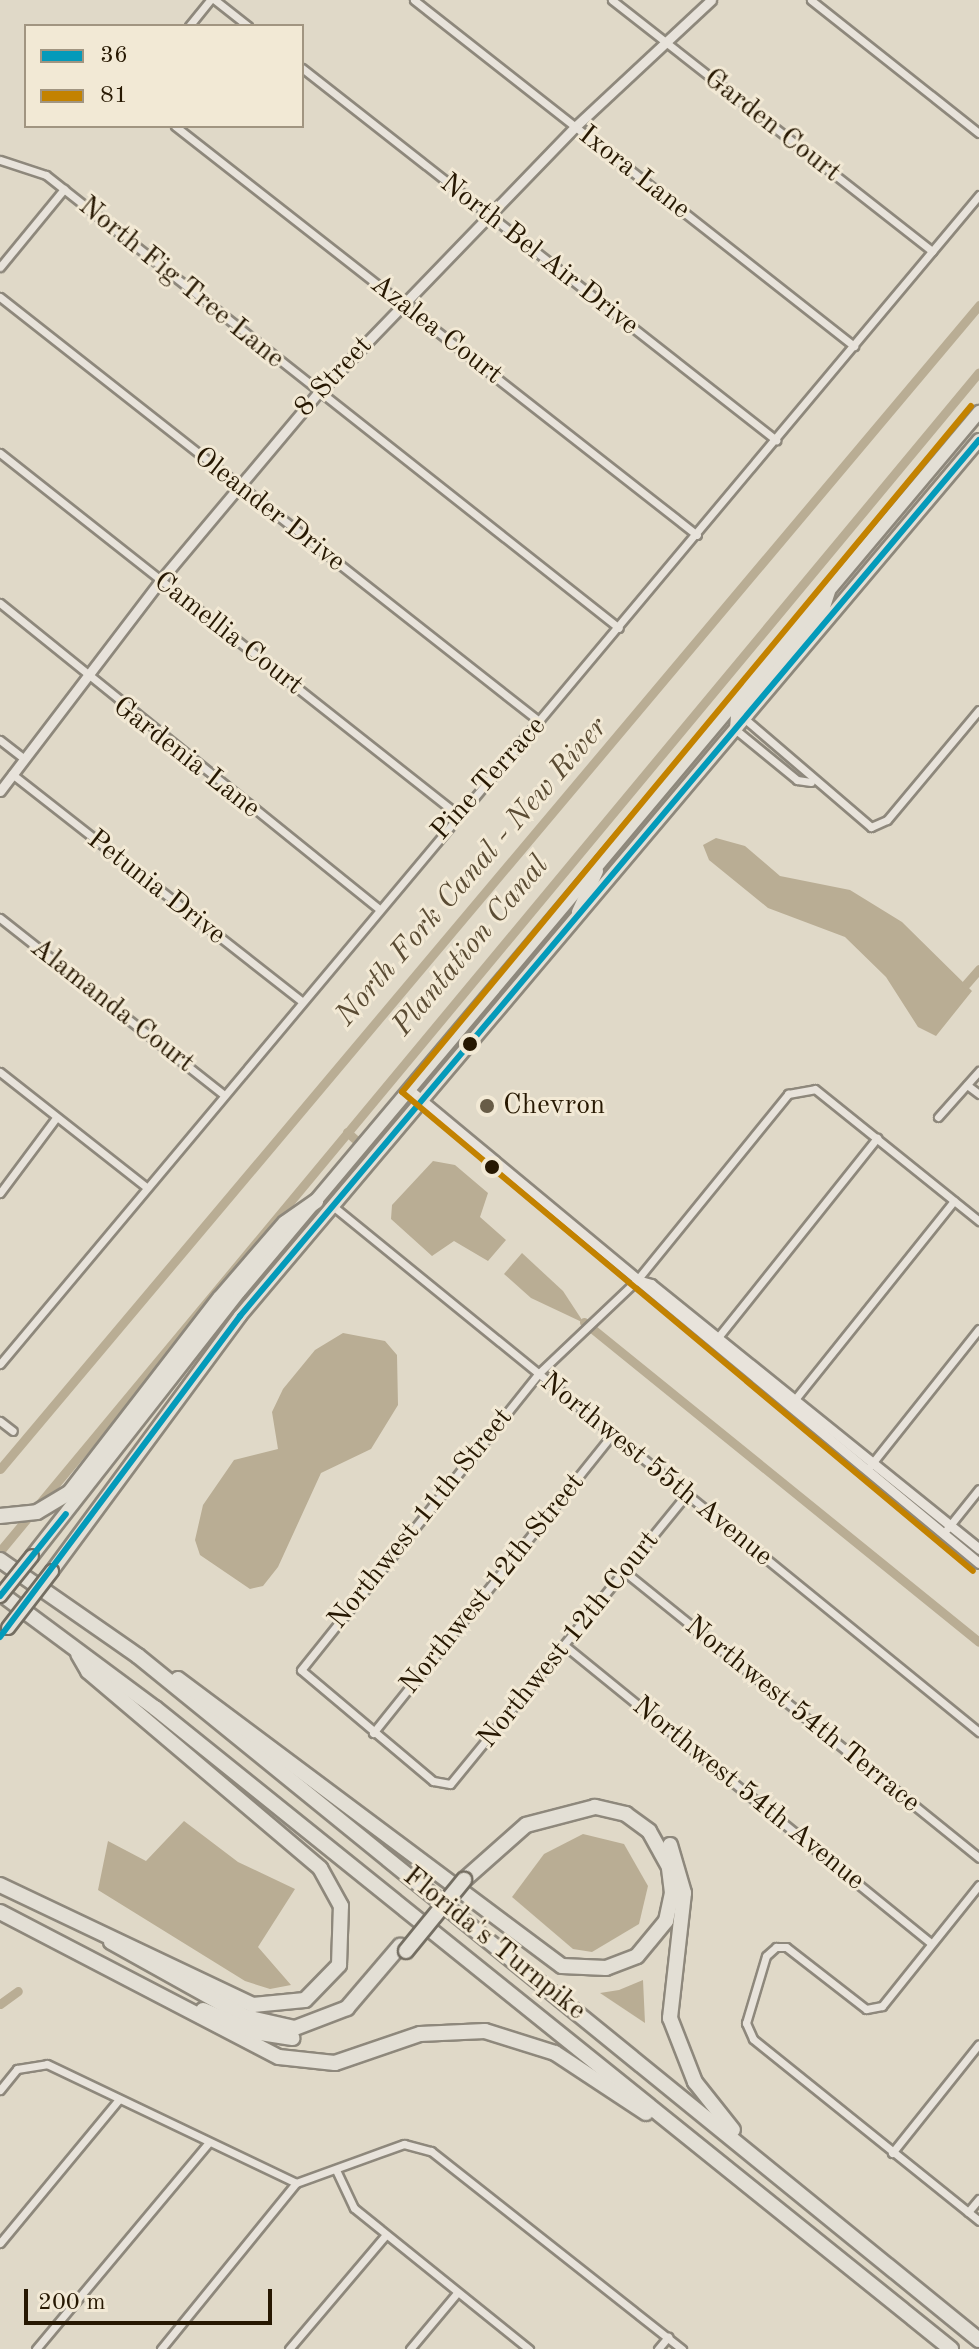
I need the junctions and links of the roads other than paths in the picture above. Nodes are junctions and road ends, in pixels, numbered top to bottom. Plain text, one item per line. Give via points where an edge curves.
1 (212, 0) edge
2 (414, 0) edge
3 (612, 0) edge
4 (711, 0) edge
5 (811, 0) edge
6 (191, 24) edge
7 (245, 24) edge
8 (664, 42) junction
9 (304, 70) edge
10 (575, 127) junction
11 (178, 128) edge
12 (979, 133) edge
13 (0, 160) edge
14 (64, 189) junction
15 (979, 195) edge
16 (488, 215) junction
17 (932, 251) junction
18 (0, 267) edge
19 (0, 297) edge
20 (403, 304) junction
21 (854, 346) junction
22 (318, 393) junction
23 (979, 412) edge
24 (776, 440) junction
25 (979, 440) edge
26 (0, 453) edge
27 (238, 486) junction
28 (697, 535) junction
29 (160, 581) junction
30 (831, 585) junction
31 (0, 603) edge
32 (619, 628) junction
33 (86, 678) junction
34 (979, 710) edge
35 (745, 719) junction
36 (719, 721) junction
37 (540, 722) junction
38 (736, 730) junction
39 (0, 740) edge
40 (23, 758) junction
41 (12, 774) junction
42 (811, 782) junction
43 (0, 791) edge
44 (678, 803) junction
45 (457, 814) junction
46 (601, 861) junction
47 (378, 908) junction
48 (0, 918) edge
49 (577, 920) junction
50 (301, 1001) junction
51 (979, 1071) edge
52 (0, 1072) edge
53 (967, 1085) junction
54 (412, 1092) junction
55 (223, 1094) junction
56 (979, 1094) edge
57 (424, 1104) junction
58 (938, 1117) dead end
59 (56, 1118) junction
60 (877, 1138) junction
61 (146, 1187) junction
62 (0, 1193) edge
63 (316, 1201) junction
64 (954, 1201) junction
65 (334, 1207) junction
66 (979, 1221) edge
67 (637, 1280) junction
68 (979, 1329) edge
69 (715, 1342) junction
70 (0, 1364) edge
71 (538, 1374) junction
72 (791, 1404) junction
73 (0, 1421) edge
74 (13, 1431) dead end
75 (612, 1435) junction
76 (869, 1467) junction
77 (979, 1489) edge
78 (686, 1495) junction
79 (0, 1516) edge
80 (946, 1530) junction
81 (979, 1549) edge
82 (979, 1563) edge
83 (5, 1564) edge
84 (625, 1572) junction
85 (0, 1595) edge
86 (4, 1633) edge
87 (564, 1645) junction
88 (74, 1647) junction
89 (138, 1656) junction
90 (979, 1732) edge
91 (373, 1733) junction
92 (979, 1858) edge
93 (460, 1877) junction
94 (0, 1885) edge
95 (979, 1885) edge
96 (0, 1912) edge
97 (99, 1932) junction
98 (931, 1943) junction
99 (403, 1949) junction
100 (158, 1993) junction
101 (979, 2044) edge
102 (0, 2090) edge
103 (119, 2099) junction
104 (208, 2143) junction
105 (697, 2145) junction
106 (892, 2153) junction
107 (754, 2155) junction
108 (336, 2170) junction
109 (296, 2183) junction
110 (979, 2199) edge
111 (968, 2212) junction
112 (979, 2221) edge
113 (385, 2236) junction
114 (0, 2243) edge
115 (457, 2293) junction
116 (668, 2337) junction
117 (979, 2340) edge
118 (36, 2349) edge
119 (161, 2349) edge
120 (289, 2349) edge
121 (410, 2349) edge
122 (529, 2349) edge
123 (658, 2349) edge
124 (682, 2349) edge
125 (951, 2349) edge

1 - 6 street
1 - 7 street
2 - 10 street, Ixora Lane
3 - 8 street, Garden Court
4 - 8 street, 8 Street
5 - 12 street
8 - 10 street, 8 Street
8 - 17 street, Garden Court
9 - 16 street, North Bel Air Drive
10 - 16 street, 8 Street
10 - 21 street, Ixora Lane
11 - 20 street, Azalea Court
13 - 14 street, North Fig Tree Lane
14 - 18 street
14 - 22 street, North Fig Tree Lane
15 - 17 street, Pine Terrace
16 - 20 street, 8 Street
16 - 24 street, North Bel Air Drive
17 - 21 street, Pine Terrace
19 - 27 street, Oleander Drive
20 - 22 street, 8 Street
20 - 28 street, Azalea Court
21 - 24 street, Pine Terrace
22 - 27 street, 8 Street
22 - 32 street, North Fig Tree Lane
23 - 30 highway
24 - 28 street, Pine Terrace
25 - 35 highway
26 - 29 street, Camellia Court
27 - 29 street, 8 Street
27 - 37 street, Oleander Drive
28 - 32 street, Pine Terrace
29 - 33 street, 8 Street
29 - 45 street, Camellia Court
30 - 36 highway
30 - 38 highway via 823,610 737,714
31 - 33 street, Gardenia Lane
32 - 37 street, Pine Terrace
33 - 40 street, 8 Street
33 - 47 street, Gardenia Lane
34 - 42 street via 878,825 861,823
35 - 38 highway
35 - 42 street
36 - 44 highway via 722,736 682,785
36 - 46 highway
37 - 45 street, Pine Terrace
38 - 42 street via 797,780
38 - 44 highway
39 - 40 street
40 - 41 street, 8 Street
41 - 43 street, 8 Street
41 - 50 street, Petunia Drive
44 - 49 highway
45 - 47 street, Pine Terrace
46 - 49 highway
46 - 54 highway
47 - 50 street, Pine Terrace
48 - 55 street, Alamanda Court
49 - 57 highway
50 - 55 street, Pine Terrace
51 - 53 street
52 - 59 street
53 - 56 street
53 - 58 street
54 - 57 street
54 - 63 highway
55 - 61 street, Pine Terrace
57 - 65 highway
57 - 67 street
59 - 61 street
59 - 62 street
60 - 64 street
60 - 67 street, Northwest 11th Street via 815,1089 800,1087
60 - 69 street
61 - 70 street, Pine Terrace
63 - 79 highway via 285,1223 220,1298 56,1502 37,1512
63 - 85 highway, bridge
64 - 66 street
64 - 72 street
65 - 71 street, Northwest 55th Avenue
65 - 86 highway, bridge via 215,1347
67 - 69 street
67 - 71 street, Northwest 11th Street
68 - 76 street
69 - 72 street
71 - 75 street, Northwest 55th Avenue
71 - 91 street, Northwest 11th Street via 301,1670
72 - 76 street
73 - 74 street
75 - 78 street, Northwest 55th Avenue
75 - 91 street, Northwest 12th Street
76 - 80 street
77 - 80 street
78 - 84 street, Northwest 12th Court
78 - 90 street, Northwest 55th Avenue
80 - 81 street
80 - 82 street
83 - 89 highway, Florida's Turnpike
84 - 87 street, Northwest 12th Court
84 - 92 street, Northwest 54th Terrace
85 - 88 highway, Florida's Turnpike
87 - 91 street, Northwest 12th Court via 450,1784 433,1781
87 - 98 street, Northwest 54th Avenue
88 - 97 highway via 88,1671 320,1868 345,1925 339,1965 326,1984 305,2000 267,2007
88 - 105 highway, Florida's Turnpike
89 - 93 highway via 200,1692 562,1966 606,1968 637,1956 658,1935 672,1893 669,1867 649,1831 626,1814 595,1807 526,1825
89 - 107 highway, Florida's Turnpike
93 - 99 highway, bridge
93 - 107 highway via 503,1828 563,1801 617,1802 655,1826 679,1863 684,1893 670,1974 674,2035 695,2082
94 - 97 highway
95 - 98 street
96 - 100 highway
97 - 99 highway via 246,2017 295,2028 347,2008
98 - 106 street via 874,2011 776,1947 766,1956 746,2023 753,2039
99 - 100 highway via 356,2012 310,2036 254,2032
100 - 105 highway via 279,2057 316,2064 443,2030 525,2041 583,2069
101 - 106 street
102 - 103 street via 30,2062
103 - 104 street
103 - 114 street
104 - 109 street
104 - 118 street
105 - 125 highway, Florida's Turnpike
106 - 111 street
107 - 117 highway, Florida's Turnpike
108 - 109 street
108 - 113 street via 354,2208
108 - 116 street via 404,2144 431,2151
109 - 119 street
110 - 111 street
111 - 112 street
113 - 115 street
113 - 120 street
115 - 121 street
115 - 122 street
116 - 123 street
116 - 124 street

